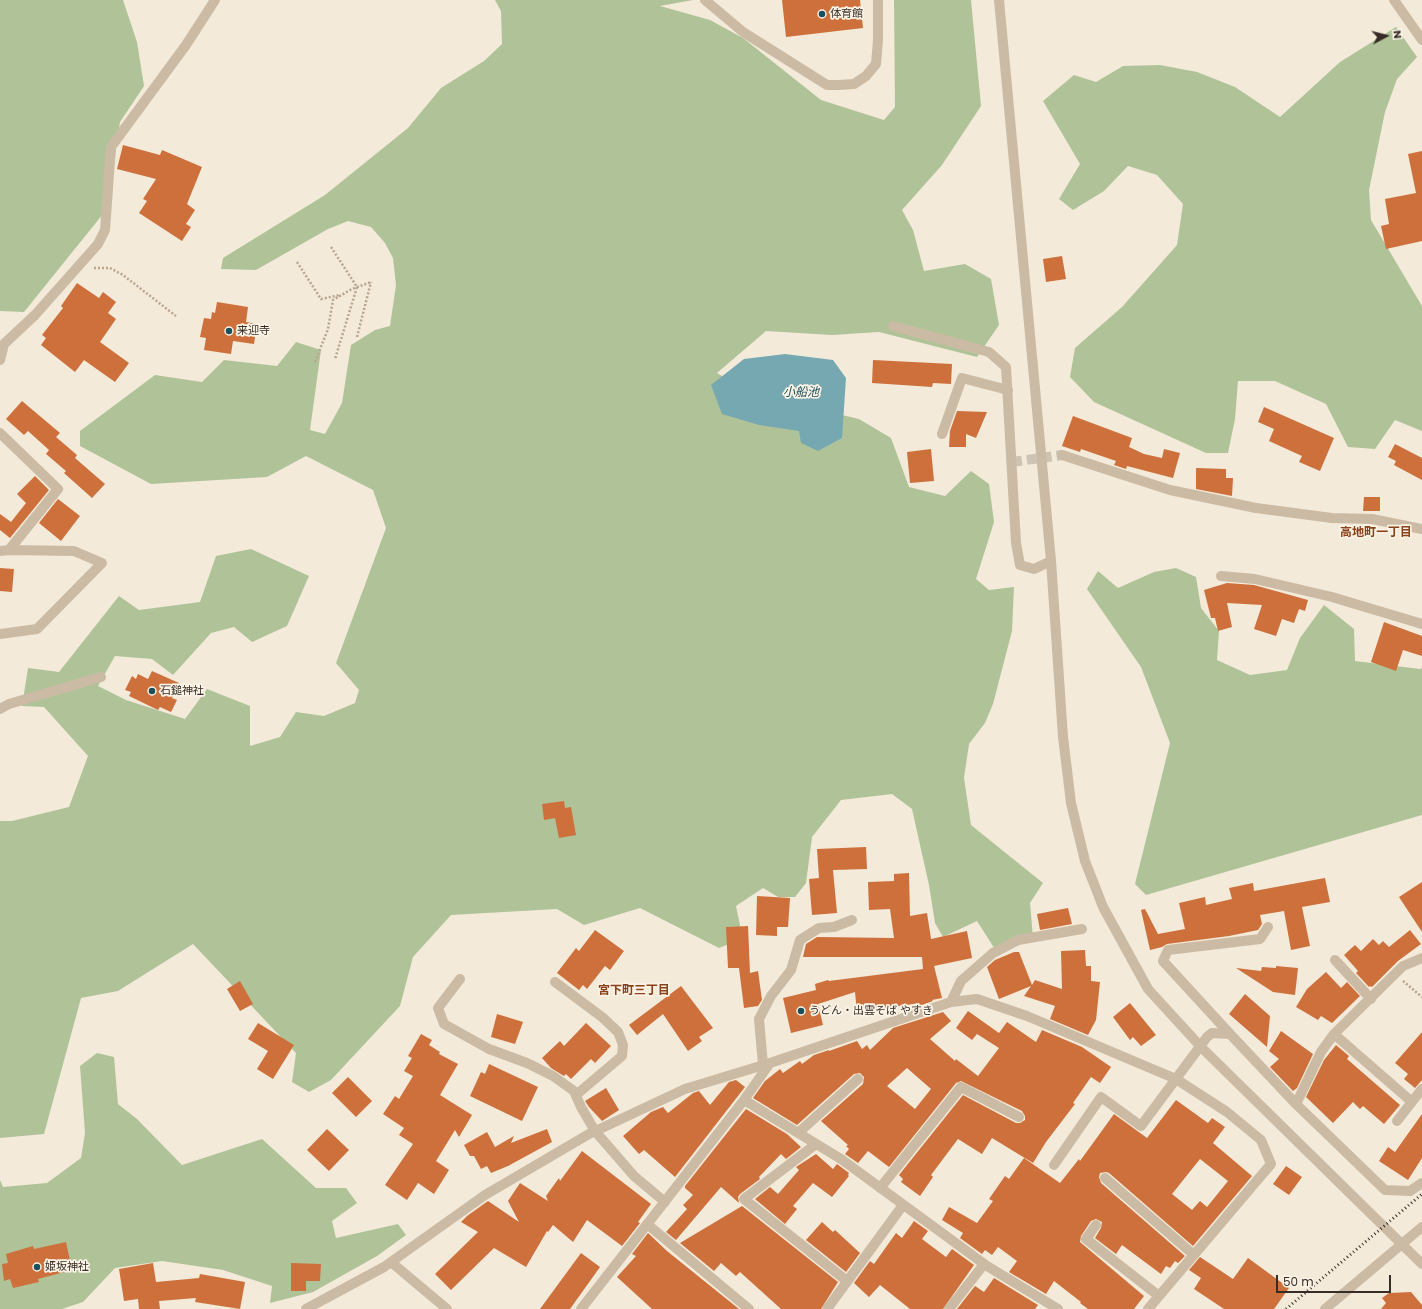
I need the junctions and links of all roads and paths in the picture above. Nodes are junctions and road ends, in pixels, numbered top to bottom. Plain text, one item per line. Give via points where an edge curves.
1 (215, 0) edge
2 (705, 0) edge
3 (878, 0) edge
4 (999, 0) edge
5 (1394, 0) edge
6 (1422, 40) edge
7 (331, 247) dead end
8 (297, 262) dead end
9 (78, 267) junction
10 (356, 287) junction
11 (342, 295) junction
12 (176, 316) dead end
13 (893, 326) dead end
14 (358, 337) dead end
15 (336, 359) dead end
16 (0, 360) edge
17 (315, 362) dead end
18 (1008, 390) junction
19 (0, 433) edge
20 (942, 434) dead end
21 (1062, 455) tunnel mouth
22 (1422, 529) edge
23 (4, 550) edge
24 (1051, 561) junction
25 (1221, 576) dead end
26 (1422, 624) edge
27 (0, 634) edge
28 (102, 677) dead end
29 (0, 709) edge
30 (852, 920) dead end
31 (1268, 927) dead end
32 (1082, 929) dead end
33 (1422, 958) edge
34 (1335, 960) dead end
35 (1395, 974) junction
36 (460, 979) dead end
37 (555, 982) dead end
38 (1422, 997) edge
39 (1371, 998) junction
40 (951, 1002) junction
41 (1230, 1034) junction
42 (1334, 1034) junction
43 (1200, 1047) junction
44 (766, 1064) junction
45 (858, 1079) dead end
46 (1176, 1079) junction
47 (1422, 1089) edge
48 (576, 1095) junction
49 (744, 1100) junction
50 (1412, 1102) junction
51 (1296, 1104) junction
52 (1019, 1117) dead end
53 (1397, 1121) dead end
54 (595, 1132) junction
55 (798, 1133) junction
56 (816, 1144) junction
57 (1054, 1166) dead end
58 (1106, 1178) dead end
59 (1422, 1182) edge
60 (880, 1188) junction
61 (665, 1202) junction
62 (903, 1205) junction
63 (647, 1224) junction
64 (1096, 1225) dead end
65 (1422, 1227) edge
66 (1401, 1244) junction
67 (1194, 1255) junction
68 (391, 1262) junction
69 (984, 1264) junction
70 (1422, 1264) edge
71 (847, 1282) junction
72 (1159, 1296) junction
73 (306, 1309) edge
74 (447, 1309) edge
75 (581, 1309) edge
76 (749, 1309) edge
77 (826, 1309) edge
78 (949, 1309) edge
79 (1058, 1309) edge
80 (1148, 1309) edge
81 (1325, 1309) edge

1 - 9 street via 186,45 111,147 105,230 98,244
2 - 3 street via 743,32 827,84 839,85 854,84 866,76 876,64
4 - 24 street
5 - 6 street
7 - 10 path
8 - 11 path via 321,299
9 - 12 path via 110,268
9 - 16 street via 35,315 4,344
10 - 11 path
10 - 14 path via 371,282
10 - 15 path
11 - 17 path via 333,300 328,330
13 - 18 street via 989,352 1006,367
18 - 20 street via 962,378
18 - 24 street via 1016,543 1020,565 1034,569
19 - 23 street via 58,489
21 - 22 street via 1170,490 1256,508 1332,518 1372,519
23 - 27 street via 74,551 102,563 37,629
24 - 43 street via 1063,737 1071,803 1085,861 1103,907 1148,988
25 - 26 street via 1262,580 1332,597
28 - 29 street via 9,704
30 - 44 street via 834,927 819,928 800,940 791,970 771,996 759,1018
31 - 41 street via 1260,939 1168,950 1163,960
32 - 40 street via 1018,940 993,953 961,981
33 - 35 street via 1403,966
34 - 39 street
35 - 38 path
35 - 39 street
36 - 48 street via 438,1008 444,1024 489,1049 553,1076
37 - 48 street via 608,1022 618,1032 623,1045 622,1056
39 - 42 street
40 - 44 street
40 - 46 street via 977,999 992,1004 1027,1016
41 - 43 street via 1212,1033
41 - 51 street
42 - 50 street
42 - 51 street via 1321,1052
43 - 46 street
43 - 66 street
44 - 49 street
44 - 54 street via 685,1088
45 - 55 street
46 - 57 street via 1141,1126 1101,1097
46 - 67 street via 1227,1112 1261,1140 1271,1164
47 - 50 street
48 - 54 street
49 - 55 street
49 - 61 street
50 - 53 street
51 - 59 street via 1385,1190 1410,1192
52 - 60 street via 961,1087
54 - 61 street via 634,1176
54 - 68 street via 485,1195
55 - 56 street
56 - 60 street
56 - 71 street via 744,1199
58 - 67 street
60 - 62 street
61 - 63 street
62 - 69 street
62 - 71 street
63 - 75 street
63 - 76 street
64 - 72 street via 1086,1239
65 - 66 street
66 - 70 street
66 - 81 street
67 - 72 street
68 - 73 street
68 - 74 street
69 - 78 street
69 - 79 street
71 - 77 street
72 - 80 street

